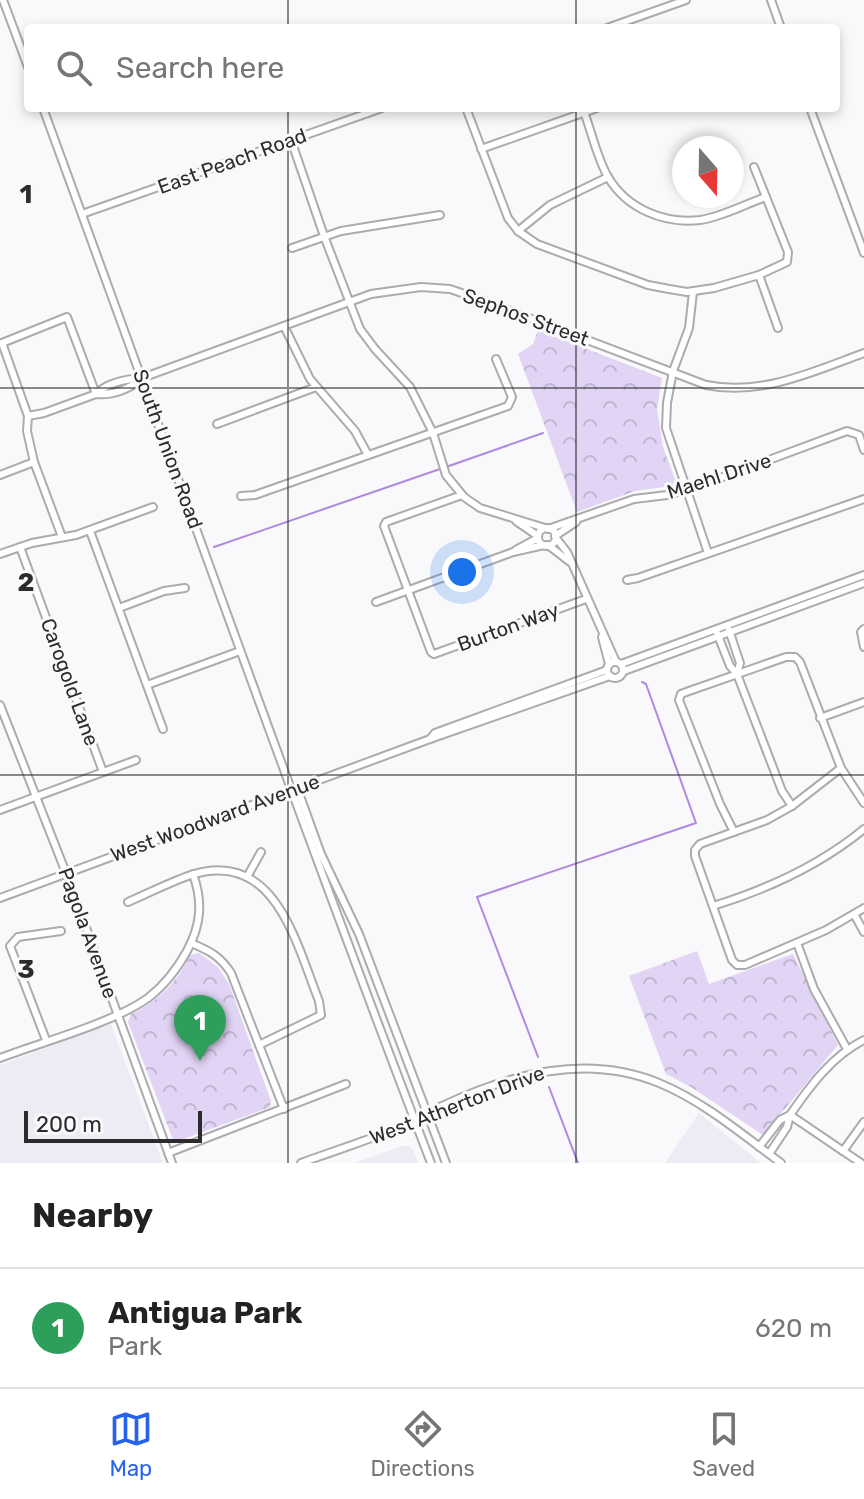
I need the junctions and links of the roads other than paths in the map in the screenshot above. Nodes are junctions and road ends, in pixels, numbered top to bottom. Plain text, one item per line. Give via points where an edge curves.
1 (3, 0) edge
2 (686, 0) edge
3 (771, 0) edge
4 (618, 24) edge
5 (780, 24) edge
6 (24, 56) edge
7 (44, 112) edge
8 (371, 112) edge
9 (467, 112) edge
10 (584, 112) joint
11 (811, 112) edge
12 (291, 140) junction
13 (481, 149) junction
14 (754, 167) dead end
15 (608, 177) junction
16 (766, 197) junction
17 (82, 214) junction
18 (440, 215) dead end
19 (518, 231) junction
20 (324, 236) junction
21 (292, 248) dead end
22 (864, 253) edge
23 (759, 275) junction
24 (693, 292) junction
25 (350, 302) junction
26 (284, 326) junction
27 (778, 328) dead end
28 (1, 343) edge
29 (864, 353) edge
30 (496, 359) dead end
31 (673, 371) junction
32 (142, 378) junction
33 (316, 387) junction
34 (96, 394) junction
35 (28, 416) junction
36 (217, 424) dead end
37 (433, 433) junction
38 (864, 450) edge
39 (368, 455) junction
40 (34, 462) junction
41 (0, 475) edge
42 (687, 490) junction
43 (462, 495) junction
44 (241, 496) dead end
45 (864, 499) edge
46 (153, 507) dead end
47 (582, 518) junction
48 (516, 521) junction
49 (547, 528) junction
50 (529, 530) junction
51 (90, 531) junction
52 (538, 537) junction
53 (556, 537) junction
54 (58, 538) junction
55 (526, 543) junction
56 (546, 545) junction
57 (20, 547) junction
58 (513, 552) junction
59 (708, 553) junction
60 (0, 554) edge
61 (570, 562) junction
62 (864, 575) edge
63 (627, 580) dead end
64 (864, 583) edge
65 (185, 588) dead end
66 (406, 590) junction
67 (586, 599) junction
68 (376, 602) dead end
69 (119, 608) junction
70 (743, 624) junction
71 (728, 629) junction
72 (864, 629) edge
73 (717, 633) junction
74 (864, 647) edge
75 (240, 651) junction
76 (614, 668) junction
77 (737, 674) junction
78 (147, 685) junction
79 (864, 702) edge
80 (0, 705) edge
81 (820, 718) junction
82 (163, 729) dead end
83 (136, 760) dead end
84 (841, 768) junction
85 (103, 772) junction
86 (292, 790) junction
87 (38, 797) junction
88 (864, 803) edge
89 (792, 806) junction
90 (0, 810) edge
91 (864, 829) edge
92 (734, 832) junction
93 (261, 852) dead end
94 (66, 873) junction
95 (193, 874) junction
96 (247, 877) junction
97 (0, 898) edge
98 (128, 902) dead end
99 (713, 906) junction
100 (864, 908) edge
101 (854, 914) junction
102 (61, 931) dead end
103 (864, 932) edge
104 (191, 943) junction
105 (797, 943) junction
106 (117, 1014) junction
107 (46, 1040) junction
108 (864, 1040) edge
109 (259, 1045) junction
110 (847, 1049) junction
111 (0, 1058) edge
112 (346, 1084) dead end
113 (284, 1109) junction
114 (428, 1114) junction
115 (790, 1115) junction
116 (415, 1121) junction
117 (864, 1122) edge
118 (759, 1147) junction
119 (843, 1151) junction
120 (168, 1153) junction
121 (769, 1154) junction
122 (172, 1163) edge
123 (301, 1163) edge
124 (429, 1163) edge
125 (446, 1163) edge
126 (781, 1163) edge
127 (861, 1163) edge

1 - 6 street
2 - 4 street
3 - 5 street
7 - 17 street, South Union Road
8 - 12 street, East Peach Road
9 - 13 street
10 - 13 street
10 - 15 street
11 - 22 street
12 - 17 street, East Peach Road
12 - 20 street
13 - 19 street
14 - 16 street
15 - 16 street via 627,200 670,218 700,220
15 - 19 street via 550,205
16 - 23 street via 788,252 787,262
17 - 32 street, South Union Road
18 - 20 street
19 - 24 street via 537,244 648,285
20 - 21 street
20 - 25 street
23 - 24 street
23 - 27 street
24 - 31 street via 689,328
25 - 26 street, Sephos Street
25 - 31 street, Sephos Street via 398,289 450,289
25 - 37 street via 360,329 410,387
26 - 32 street, Sephos Street
26 - 33 street
28 - 34 street via 67,317
28 - 35 street
29 - 31 street, Sephos Street via 753,388 706,385
30 - 37 street via 512,397 508,406
31 - 42 street via 666,428
32 - 34 street, Sephos Street
32 - 75 street, South Union Road
33 - 36 street
33 - 39 street via 355,431
34 - 35 street, Sephos Street
35 - 40 street
37 - 39 street
37 - 43 street via 442,465
38 - 42 street, Maehl Drive via 861,438 847,431
39 - 44 street
40 - 41 street
40 - 54 street
42 - 47 street, Maehl Drive via 634,499
42 - 59 street
43 - 48 street
43 - 66 street via 386,522
45 - 59 street
46 - 51 street
47 - 49 street, Maehl Drive
47 - 53 street, Maehl Drive
48 - 49 street
48 - 50 street
49 - 52 street
49 - 53 street
50 - 52 street
50 - 55 street
51 - 54 street
51 - 69 street
52 - 55 street
52 - 56 street
53 - 56 street, Maehl Drive
53 - 61 street
54 - 57 street
55 - 58 street
56 - 58 street
56 - 61 street
57 - 60 street
57 - 85 street, Carogold Lane
58 - 66 street
59 - 63 street
61 - 67 street
62 - 70 street, West Woodward Avenue
64 - 70 street, West Woodward Avenue
65 - 69 street
66 - 67 street, Burton Way via 434,654
66 - 68 street
67 - 76 street
69 - 78 street
70 - 71 street, West Woodward Avenue
71 - 73 street, West Woodward Avenue
71 - 77 street via 740,663
72 - 74 street
73 - 76 street, West Woodward Avenue
73 - 77 street
75 - 78 street
75 - 86 street, South Union Road
76 - 86 street, West Woodward Avenue
77 - 81 street via 795,657
77 - 89 street
77 - 92 street via 681,694 679,700
78 - 82 street
79 - 81 street
80 - 87 street, Pagola Avenue
81 - 84 street
83 - 85 street
84 - 88 street
84 - 89 street
85 - 87 street
86 - 94 street, West Woodward Avenue
86 - 114 street, South Union Road via 300,796 359,934
86 - 116 street, South Union Road
87 - 90 street
87 - 94 street, Pagola Avenue
89 - 92 street
91 - 99 street via 788,878
92 - 99 street via 695,850
93 - 96 street
94 - 97 street, West Woodward Avenue
94 - 106 street, Pagola Avenue
95 - 96 street via 224,871
95 - 98 street
95 - 104 street via 200,909
96 - 109 street via 277,901 321,1015
99 - 105 street via 737,965
100 - 101 street
101 - 103 street
101 - 105 street
102 - 107 street via 18,937 10,946
104 - 106 street via 174,973 148,998
104 - 109 street via 223,960
105 - 110 street via 814,989
106 - 107 street
106 - 120 street, Pagola Avenue
107 - 111 street
108 - 110 street
109 - 113 street
110 - 115 street
112 - 113 street
113 - 120 street
114 - 116 street, West Atherton Drive
114 - 118 street, West Atherton Drive via 536,1073 602,1068 647,1078 680,1093
114 - 125 street, South Union Road
115 - 118 street
115 - 119 street
115 - 121 street
116 - 123 street, West Atherton Drive
116 - 124 street, South Union Road
117 - 119 street
118 - 121 street, West Atherton Drive
119 - 127 street
120 - 122 street, Pagola Avenue
121 - 126 street, West Atherton Drive

